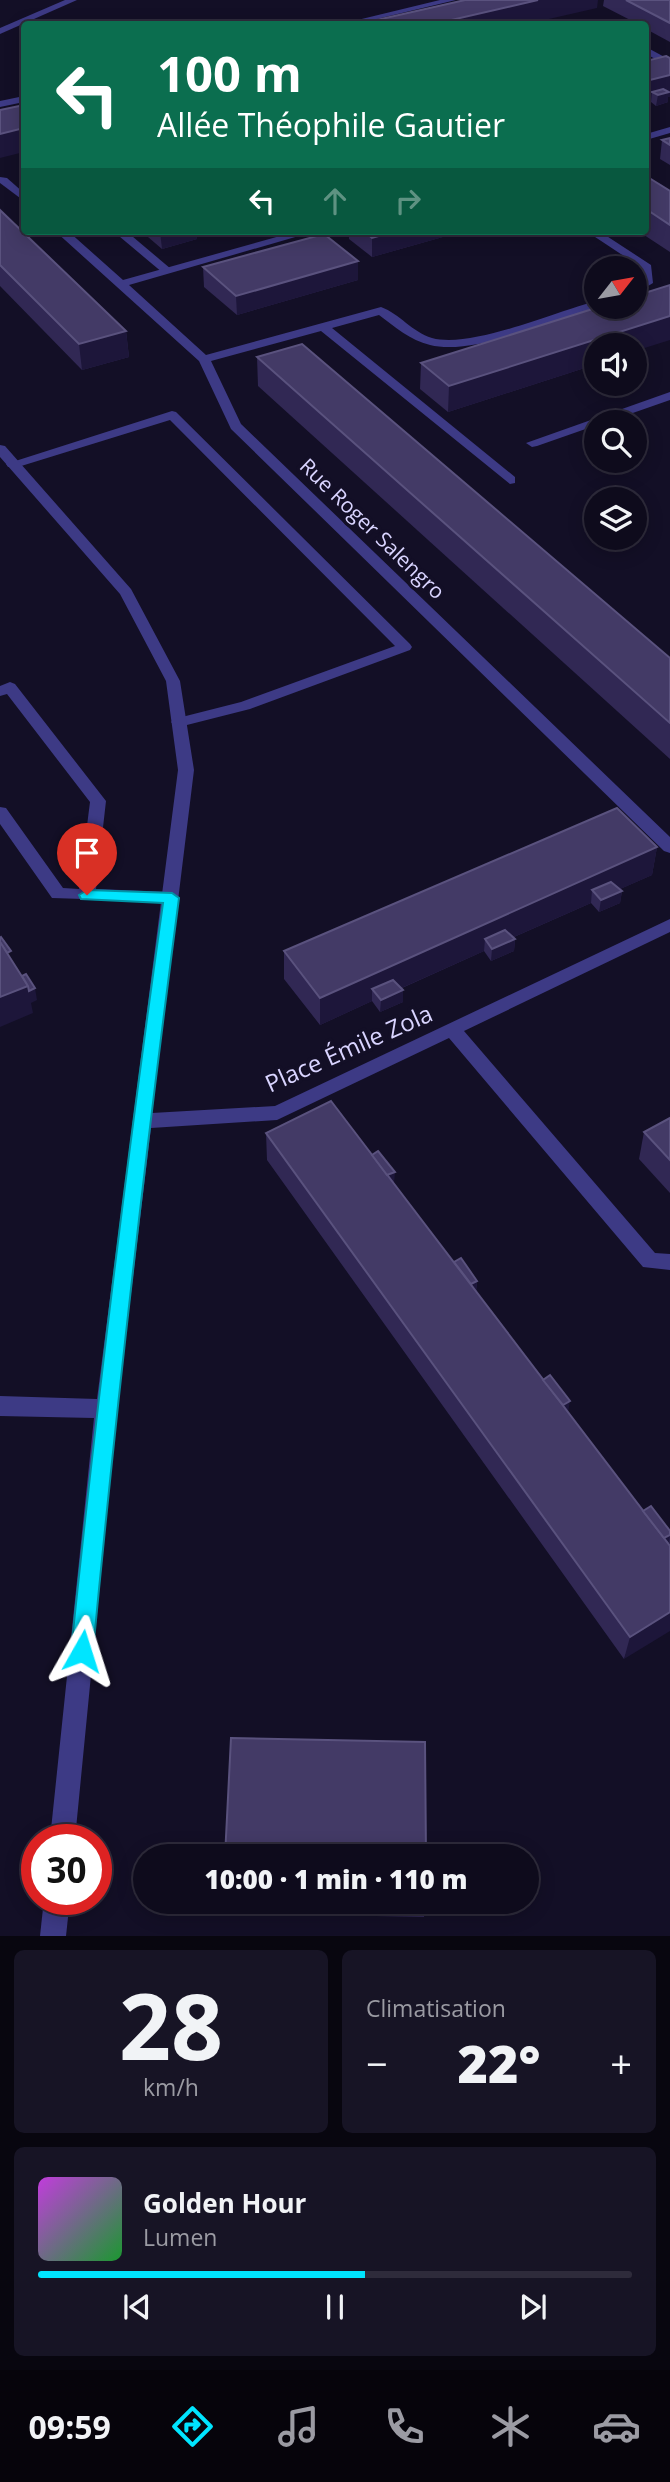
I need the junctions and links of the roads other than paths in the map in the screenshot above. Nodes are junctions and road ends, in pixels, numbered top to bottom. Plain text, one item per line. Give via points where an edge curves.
1 (73, 0) edge
2 (452, 0) edge
3 (24, 21) edge
4 (359, 21) edge
5 (21, 22) edge
6 (0, 31) edge
7 (649, 53) edge
8 (670, 64) edge
9 (21, 100) edge
10 (0, 104) edge
11 (670, 130) edge
12 (649, 136) edge
13 (6, 179) edge
14 (21, 195) edge
15 (66, 235) edge
16 (124, 235) edge
17 (258, 235) edge
18 (296, 235) edge
19 (598, 235) edge
20 (267, 243) junction
21 (630, 256) edge
22 (167, 271) junction
23 (121, 284) junction
24 (584, 308) edge
25 (324, 327) junction
26 (204, 359) junction
27 (670, 396) edge
28 (532, 443) dead end
29 (0, 449) edge
30 (13, 464) junction
31 (510, 480) dead end
32 (0, 691) edge
33 (179, 722) junction
34 (0, 813) edge
35 (670, 847) edge
36 (87, 895) junction
37 (172, 898) junction
38 (670, 925) edge
39 (452, 1029) junction
40 (141, 1121) junction
41 (670, 1262) edge
42 (0, 1406) edge
43 (106, 1409) junction
44 (64, 1824) edge
45 (55, 1915) edge
46 (53, 1936) edge

1 - 3 street
2 - 4 street
5 - 6 street
7 - 8 street
9 - 10 street
11 - 12 street
13 - 14 street
15 - 23 street, Rue Roger Salengro
16 - 22 street
17 - 20 street
18 - 20 street
19 - 21 street
20 - 22 street
22 - 23 street
23 - 26 street, Rue Roger Salengro
24 - 25 street via 464,343 436,342 409,332 381,311
25 - 26 street via 285,343
25 - 31 street
26 - 35 street, Rue Roger Salengro via 235,426
27 - 28 street
29 - 30 street
30 - 33 street via 126,592 173,681
30 - 33 street via 172,415 405,647 245,706
32 - 36 street via 10,687 98,801
33 - 37 street via 186,770
34 - 36 street via 58,894
36 - 37 street
37 - 40 street
38 - 39 street, Place Émile Zola
39 - 40 street, Place Émile Zola via 277,1113
39 - 41 street, Place Émile Zola via 650,1261
40 - 43 street
42 - 43 street
43 - 44 street
45 - 46 street

